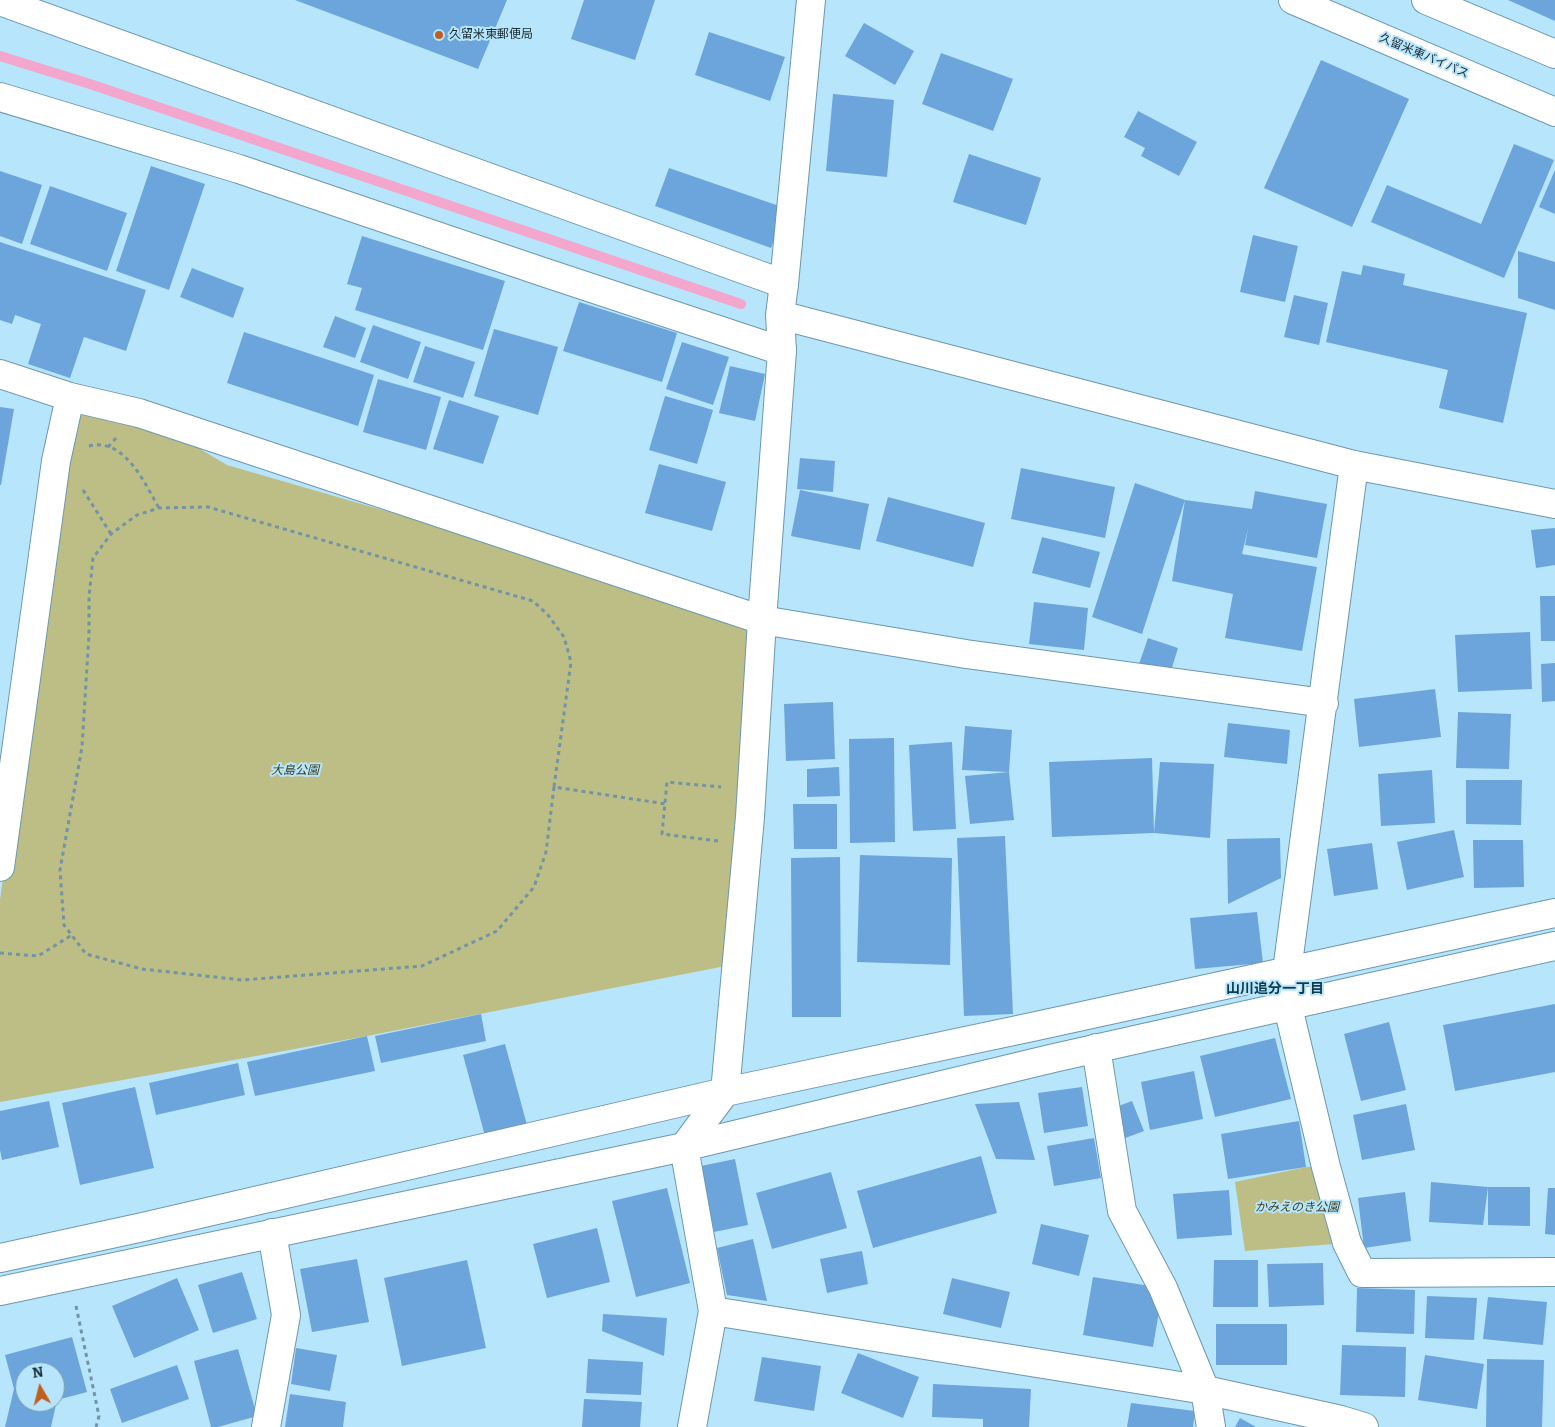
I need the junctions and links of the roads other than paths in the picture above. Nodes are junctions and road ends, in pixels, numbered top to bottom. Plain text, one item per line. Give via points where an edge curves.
1 (811, 0) edge
2 (1293, 0) edge
3 (1426, 0) edge
4 (0, 1) edge
5 (1555, 54) edge
6 (0, 97) edge
7 (1555, 112) edge
8 (784, 284) junction
9 (780, 315) junction
10 (782, 350) junction
11 (0, 374) edge
12 (70, 397) junction
13 (1354, 465) junction
14 (1555, 504) edge
15 (762, 620) junction
16 (1324, 703) junction
17 (0, 868) edge
18 (1555, 913) edge
19 (1555, 946) edge
20 (1287, 971) junction
21 (1288, 1007) junction
22 (1096, 1048) junction
23 (725, 1092) junction
24 (684, 1147) junction
25 (272, 1233) junction
26 (0, 1258) edge
27 (1555, 1272) edge
28 (0, 1291) edge
29 (713, 1311) junction
30 (1205, 1390) junction
31 (266, 1427) edge
32 (692, 1427) edge
33 (1211, 1427) edge
34 (1364, 1427) edge

1 - 8 main road
2 - 7 main road, 久留米東バイパス
3 - 5 main road
4 - 8 main road
6 - 10 main road via 239,169
8 - 9 main road
9 - 10 main road
9 - 13 main road
10 - 15 main road
11 - 12 main road
12 - 15 main road via 139,413
12 - 17 main road via 56,461
13 - 14 main road
13 - 16 main road
15 - 16 main road via 966,654
15 - 23 main road via 750,817
16 - 20 main road
18 - 20 main road
19 - 21 main road
20 - 21 main road
20 - 23 main road
21 - 22 main road
21 - 27 main road via 1328,1176 1347,1243 1362,1273
22 - 24 main road
22 - 30 main road via 1122,1211 1163,1288
23 - 24 main road
23 - 26 main road
24 - 25 main road
24 - 29 main road
25 - 28 main road
25 - 31 main road via 286,1315
29 - 30 main road
29 - 32 main road
30 - 33 main road
30 - 34 main road

